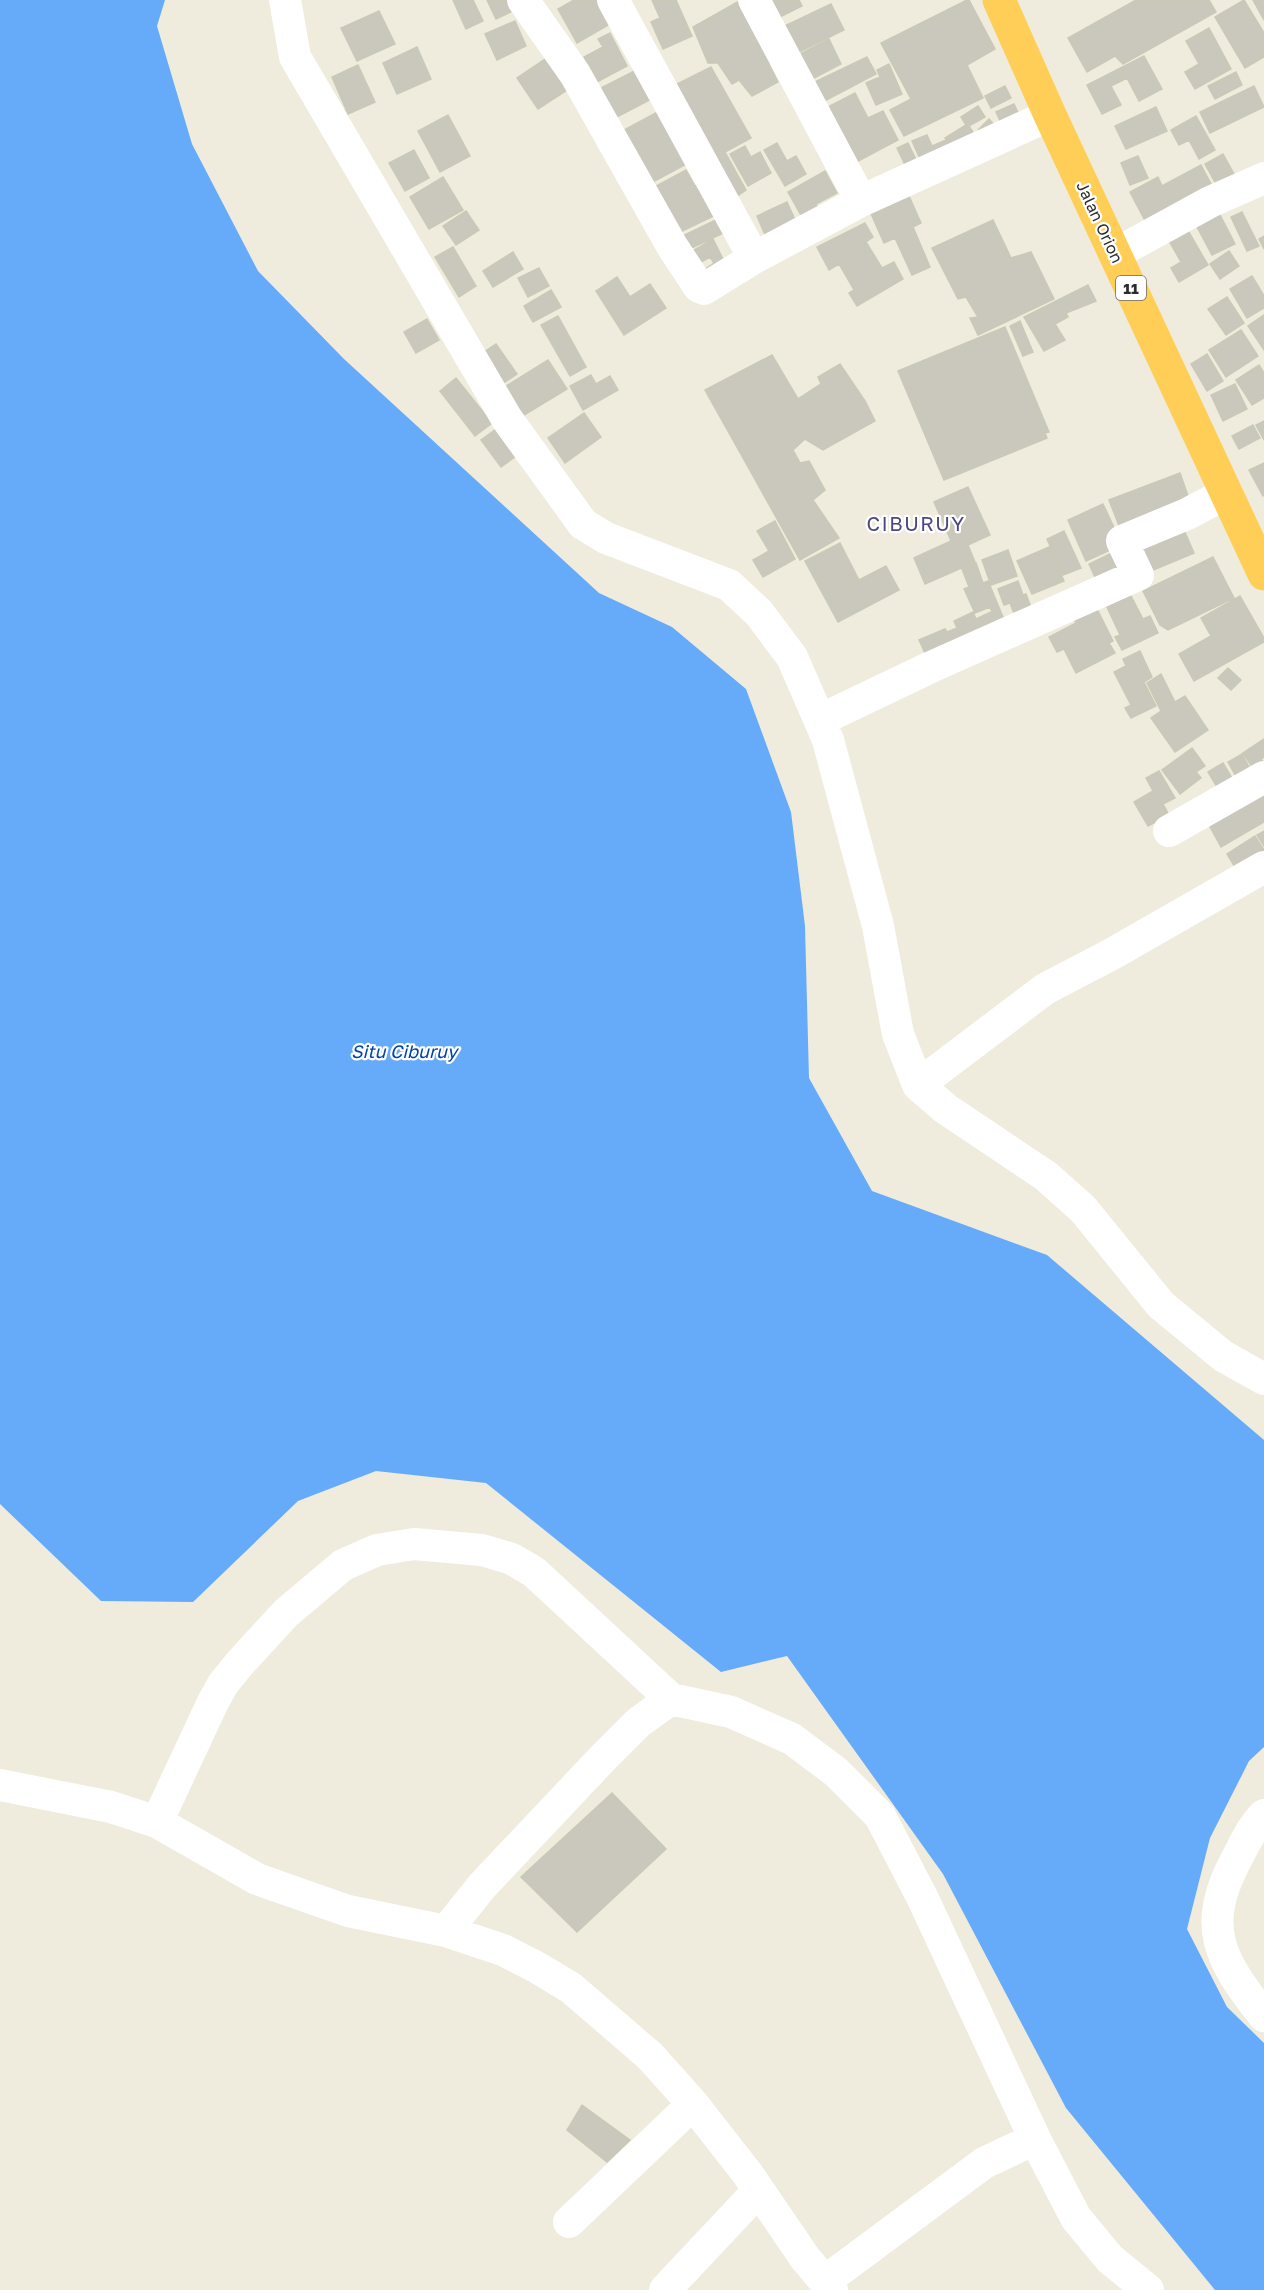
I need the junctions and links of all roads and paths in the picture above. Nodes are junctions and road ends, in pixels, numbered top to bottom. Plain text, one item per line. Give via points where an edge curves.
1 (285, 0) edge
2 (523, 0) edge
3 (612, 0) edge
4 (754, 0) edge
5 (999, 0) edge
6 (1050, 115) junction
7 (1264, 178) edge
8 (861, 201) junction
9 (1115, 254) junction
10 (754, 258) junction
11 (1227, 494) junction
12 (1264, 573) edge
13 (820, 720) junction
14 (1264, 777) edge
15 (1169, 831) dead end
16 (1264, 867) edge
17 (918, 1085) junction
18 (1264, 1379) edge
19 (671, 1699) junction
20 (0, 1785) edge
21 (1264, 1815) edge
22 (157, 1822) junction
23 (446, 1930) junction
24 (1264, 2016) edge
25 (693, 2104) junction
26 (1035, 2139) junction
27 (758, 2191) junction
28 (569, 2222) dead end
29 (829, 2286) edge
30 (664, 2290) edge
31 (1148, 2290) edge

1 - 13 street via 295,57 507,419 583,524 606,538 729,585 759,613 792,657
2 - 10 street via 575,74 699,287 714,284
3 - 10 street
4 - 8 street
5 - 6 highway, Jalan Orion / 11
6 - 8 street
6 - 9 highway, Jalan Orion / 11
7 - 9 street via 1210,202
8 - 10 street
9 - 11 highway, Jalan Orion / 11
11 - 12 highway, Jalan Orion / 11
11 - 13 street via 1122,541 1138,574
13 - 17 street via 878,926 898,1034
14 - 15 street
16 - 17 street via 1044,989
17 - 18 street via 946,1109 1046,1176 1083,1209 1161,1305 1223,1356
19 - 22 street via 534,1572 512,1559 482,1550 414,1544 377,1550 343,1565 286,1613 240,1663 213,1702
19 - 23 street via 639,1722 601,1760 482,1886
19 - 26 street via 731,1712 792,1739 836,1773 880,1816
20 - 22 street via 111,1807
21 - 24 street via 1255,1824 1233,1867 1219,1901 1216,1924 1221,1949 1236,1980
22 - 23 street via 257,1879 348,1911
23 - 25 street via 503,1950 571,1988 650,2056
25 - 27 street
25 - 28 street
26 - 29 street via 984,2163
26 - 31 street via 1076,2218 1110,2259
27 - 29 street
27 - 30 street

